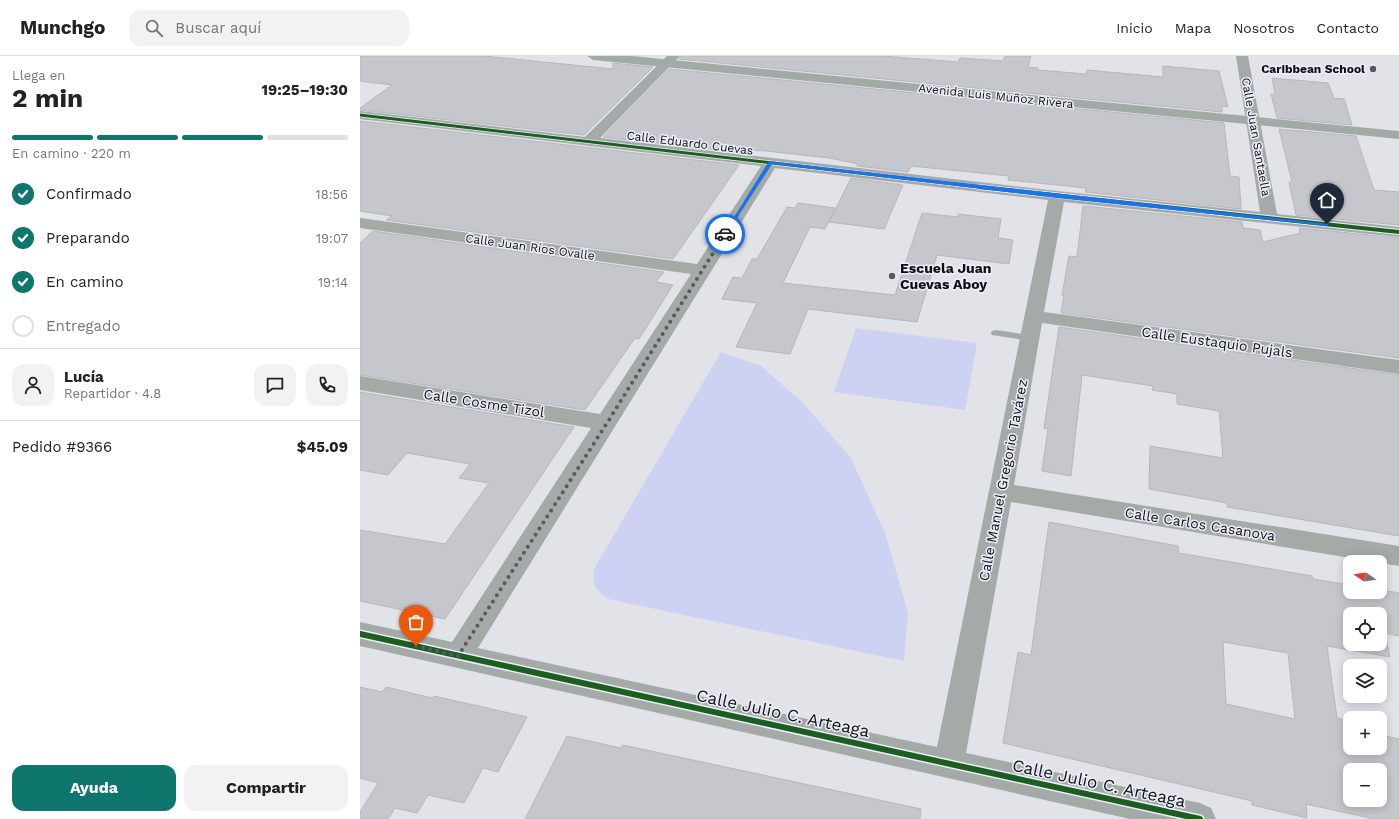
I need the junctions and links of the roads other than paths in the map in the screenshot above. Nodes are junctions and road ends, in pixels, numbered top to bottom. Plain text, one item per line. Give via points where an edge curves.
1 (593, 56) edge
2 (1242, 56) edge
3 (670, 60) edge
4 (360, 115) edge
5 (1253, 121) junction
6 (1399, 135) edge
7 (589, 142) junction
8 (771, 162) junction
9 (1057, 196) junction
10 (1269, 218) junction
11 (360, 223) edge
12 (1399, 232) edge
13 (701, 270) junction
14 (1032, 327) junction
15 (996, 333) dead end
16 (1399, 367) edge
17 (360, 383) edge
18 (607, 423) junction
19 (1001, 492) junction
20 (1399, 556) edge
21 (360, 634) edge
22 (458, 656) junction
23 (949, 764) junction
24 (1200, 819) edge

1 - 3 street, Avenida Luis Muñoz Rivera
2 - 5 street, Calle Juan Santaella
3 - 5 street, Avenida Luis Muñoz Rivera
3 - 7 street
4 - 7 street, Calle Eduardo Cuevas
5 - 6 street, Avenida Luis Muñoz Rivera
5 - 10 street, Calle Juan Santaella
7 - 8 street, Calle Eduardo Cuevas
8 - 9 street, Calle Eduardo Cuevas
8 - 13 street
9 - 10 street, Calle Eduardo Cuevas
9 - 14 street, Calle Manuel Gregorio Tavárez
10 - 12 street, Calle Eduardo Cuevas
11 - 13 street, Calle Juan Ríos Ovalle
13 - 18 street
14 - 15 lane
14 - 16 street, Calle Eustaquio Pujals
14 - 19 street, Calle Manuel Gregorio Tavárez
17 - 18 street, Calle Cosme Tizol
18 - 22 street
19 - 20 street, Calle Carlos Casanova
19 - 23 street, Calle Manuel Gregorio Tavárez
21 - 22 street, Calle Julio C. Arteaga
22 - 23 street, Calle Julio C. Arteaga
23 - 24 street, Calle Julio C. Arteaga

